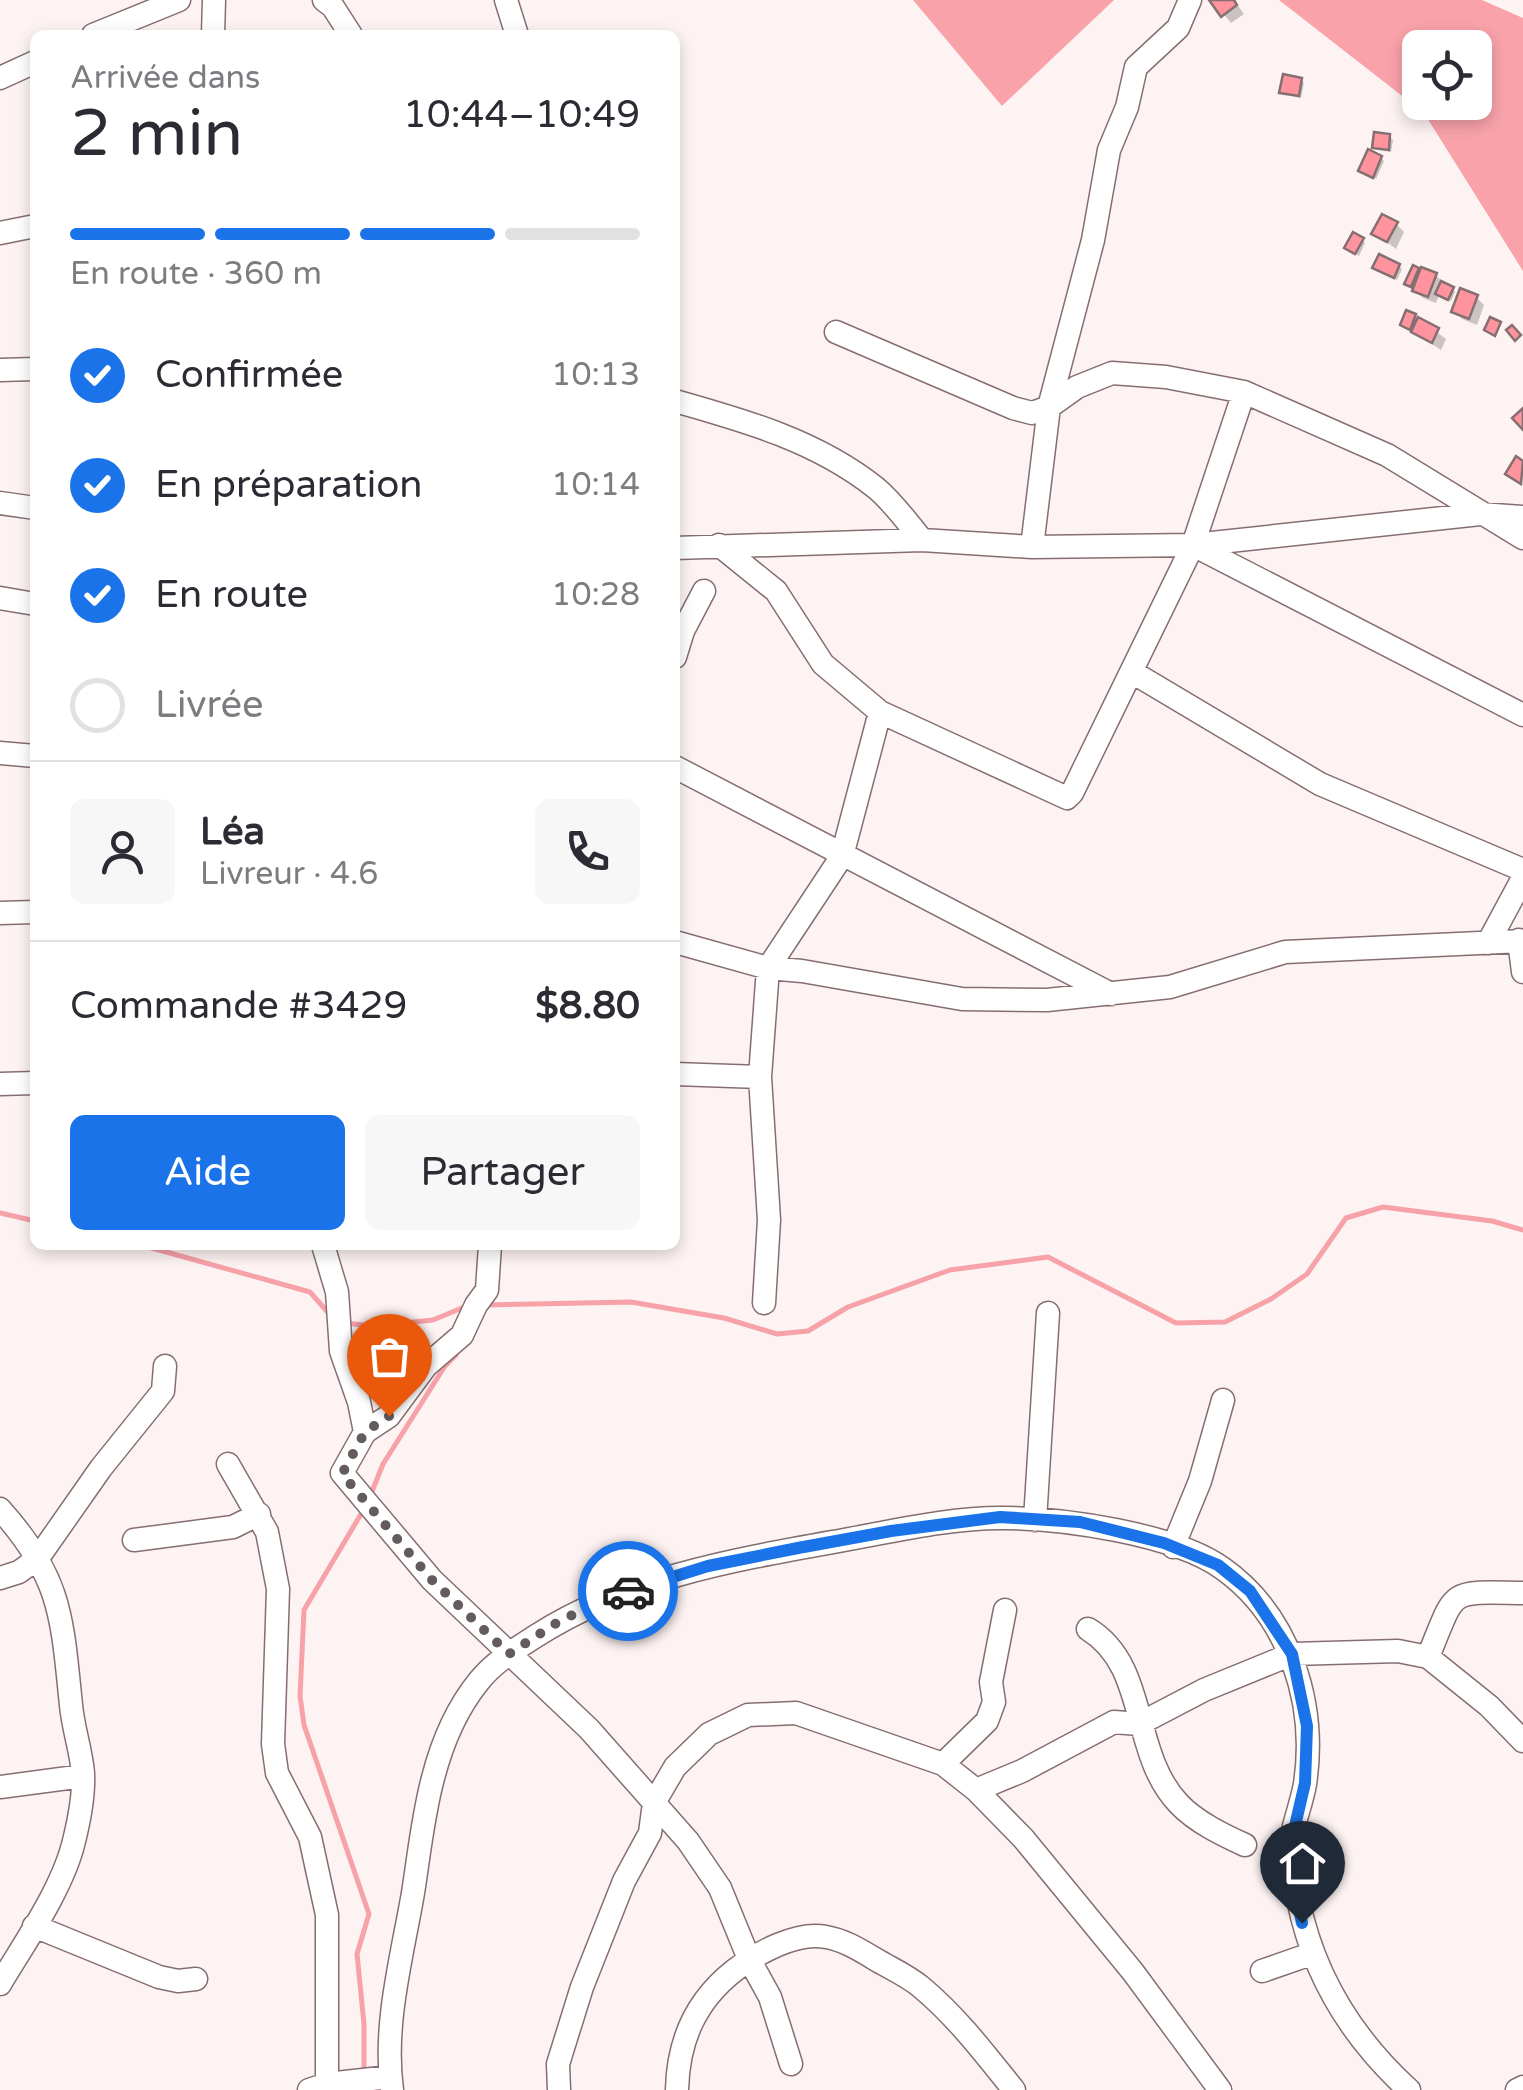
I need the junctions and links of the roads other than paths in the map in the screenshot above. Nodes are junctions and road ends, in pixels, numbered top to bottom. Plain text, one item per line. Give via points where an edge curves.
1 (179, 0) edge
2 (214, 0) edge
3 (506, 0) edge
4 (1190, 0) edge
5 (105, 30) edge
6 (213, 30) edge
7 (515, 30) edge
8 (30, 64) edge
9 (0, 78) edge
10 (30, 227) edge
11 (0, 233) edge
12 (836, 332) dead end
13 (30, 369) edge
14 (0, 370) edge
15 (1244, 392) junction
16 (680, 403) edge
17 (1049, 408) junction
18 (0, 503) edge
19 (30, 507) edge
20 (1480, 514) junction
21 (1523, 517) edge
22 (1523, 538) edge
23 (922, 540) junction
24 (719, 545) junction
25 (1193, 545) junction
26 (1032, 546) junction
27 (680, 548) edge
28 (704, 590) dead end
29 (0, 598) edge
30 (30, 603) edge
31 (680, 641) edge
32 (1132, 672) junction
33 (880, 712) junction
34 (1523, 716) edge
35 (0, 753) edge
36 (30, 756) edge
37 (680, 770) edge
38 (842, 856) junction
39 (1520, 864) edge
40 (30, 912) edge
41 (0, 913) edge
42 (1521, 941) edge
43 (680, 943) edge
44 (1488, 943) junction
45 (768, 968) junction
46 (1523, 972) edge
47 (1112, 994) junction
48 (680, 1074) edge
49 (760, 1077) junction
50 (30, 1083) edge
51 (0, 1084) edge
52 (325, 1250) edge
53 (490, 1250) edge
54 (764, 1303) dead end
55 (1048, 1314) dead end
56 (166, 1366) dead end
57 (1223, 1400) dead end
58 (365, 1432) junction
59 (228, 1464) dead end
60 (0, 1510) edge
61 (259, 1514) junction
62 (1034, 1520) junction
63 (134, 1540) dead end
64 (1174, 1547) junction
65 (38, 1558) junction
66 (0, 1578) edge
67 (1523, 1593) edge
68 (1005, 1610) dead end
69 (1088, 1629) dead end
70 (509, 1654) junction
71 (1292, 1654) junction
72 (1428, 1657) junction
73 (1140, 1724) junction
74 (1523, 1742) edge
75 (943, 1764) junction
76 (83, 1776) junction
77 (0, 1787) edge
78 (976, 1790) junction
79 (654, 1803) junction
80 (1245, 1845) dead end
81 (34, 1926) junction
82 (1311, 1954) junction
83 (750, 1959) junction
84 (1262, 1971) dead end
85 (196, 1979) dead end
86 (0, 1984) edge
87 (792, 2064) dead end
88 (391, 2083) edge
89 (321, 2088) edge
90 (559, 2090) edge
91 (677, 2090) edge
92 (1014, 2090) edge
93 (1220, 2090) edge
94 (1409, 2090) edge

1 - 5 street
2 - 6 street
3 - 7 street
4 - 17 street via 1178,28 1136,67 1108,150 1093,240
8 - 9 street
10 - 11 street
12 - 17 street via 1013,408
13 - 14 street
15 - 17 street via 1112,374 1077,387
15 - 20 street via 1387,454
15 - 25 street
16 - 23 street via 824,452 878,490
17 - 26 street
18 - 19 street
20 - 21 street
20 - 22 street
20 - 25 street
23 - 24 street
23 - 26 street
24 - 27 street
24 - 33 street via 776,591 823,664
25 - 26 street
25 - 32 street
25 - 34 street
28 - 31 street
29 - 30 street
32 - 33 street via 1067,798
32 - 39 street via 1320,784
33 - 38 street
35 - 36 street
37 - 38 street
38 - 45 street
38 - 47 street
39 - 44 street
40 - 41 street
42 - 44 street
42 - 46 street
43 - 45 street
44 - 47 street via 1285,952 1170,987
45 - 47 street via 962,999
45 - 49 street
48 - 49 street
49 - 54 street via 769,1220
50 - 51 street
52 - 58 street
53 - 58 street via 487,1290 462,1335 426,1366 389,1416
55 - 62 street
56 - 65 street via 163,1391
57 - 64 street
58 - 70 street via 342,1474 432,1580
59 - 61 street
60 - 65 street
61 - 63 street via 233,1527
61 - 89 street via 278,1590 277,1773 310,1837 326,1916
62 - 64 street via 1080,1522
62 - 70 street via 1000,1517 891,1531 708,1566 561,1620
64 - 71 street via 1218,1565 1250,1591
65 - 66 street
65 - 76 street via 55,1592 68,1650
67 - 72 street via 1466,1592 1452,1600
68 - 75 street via 987,1721
69 - 73 street via 1106,1640 1120,1662
70 - 79 street via 590,1729
70 - 88 street via 480,1679 454,1719 432,1778 394,1992
71 - 72 street via 1398,1651
71 - 73 street
71 - 82 street via 1307,1726 1305,1783 1288,1856
72 - 74 street
73 - 78 street via 1114,1722
73 - 80 street via 1178,1804
75 - 78 street
75 - 79 street via 796,1713 748,1715 709,1734 675,1766
76 - 77 street
76 - 81 street via 74,1844
78 - 93 street via 1121,1958
79 - 83 street via 720,1888
79 - 90 street via 650,1833 582,1987 558,2064
81 - 85 street via 159,1977
81 - 86 street
82 - 84 street
82 - 94 street via 1372,2056
83 - 87 street
83 - 91 street via 700,2005 678,2057
83 - 92 street via 792,1940 823,1936 852,1945 919,1984
88 - 89 street

